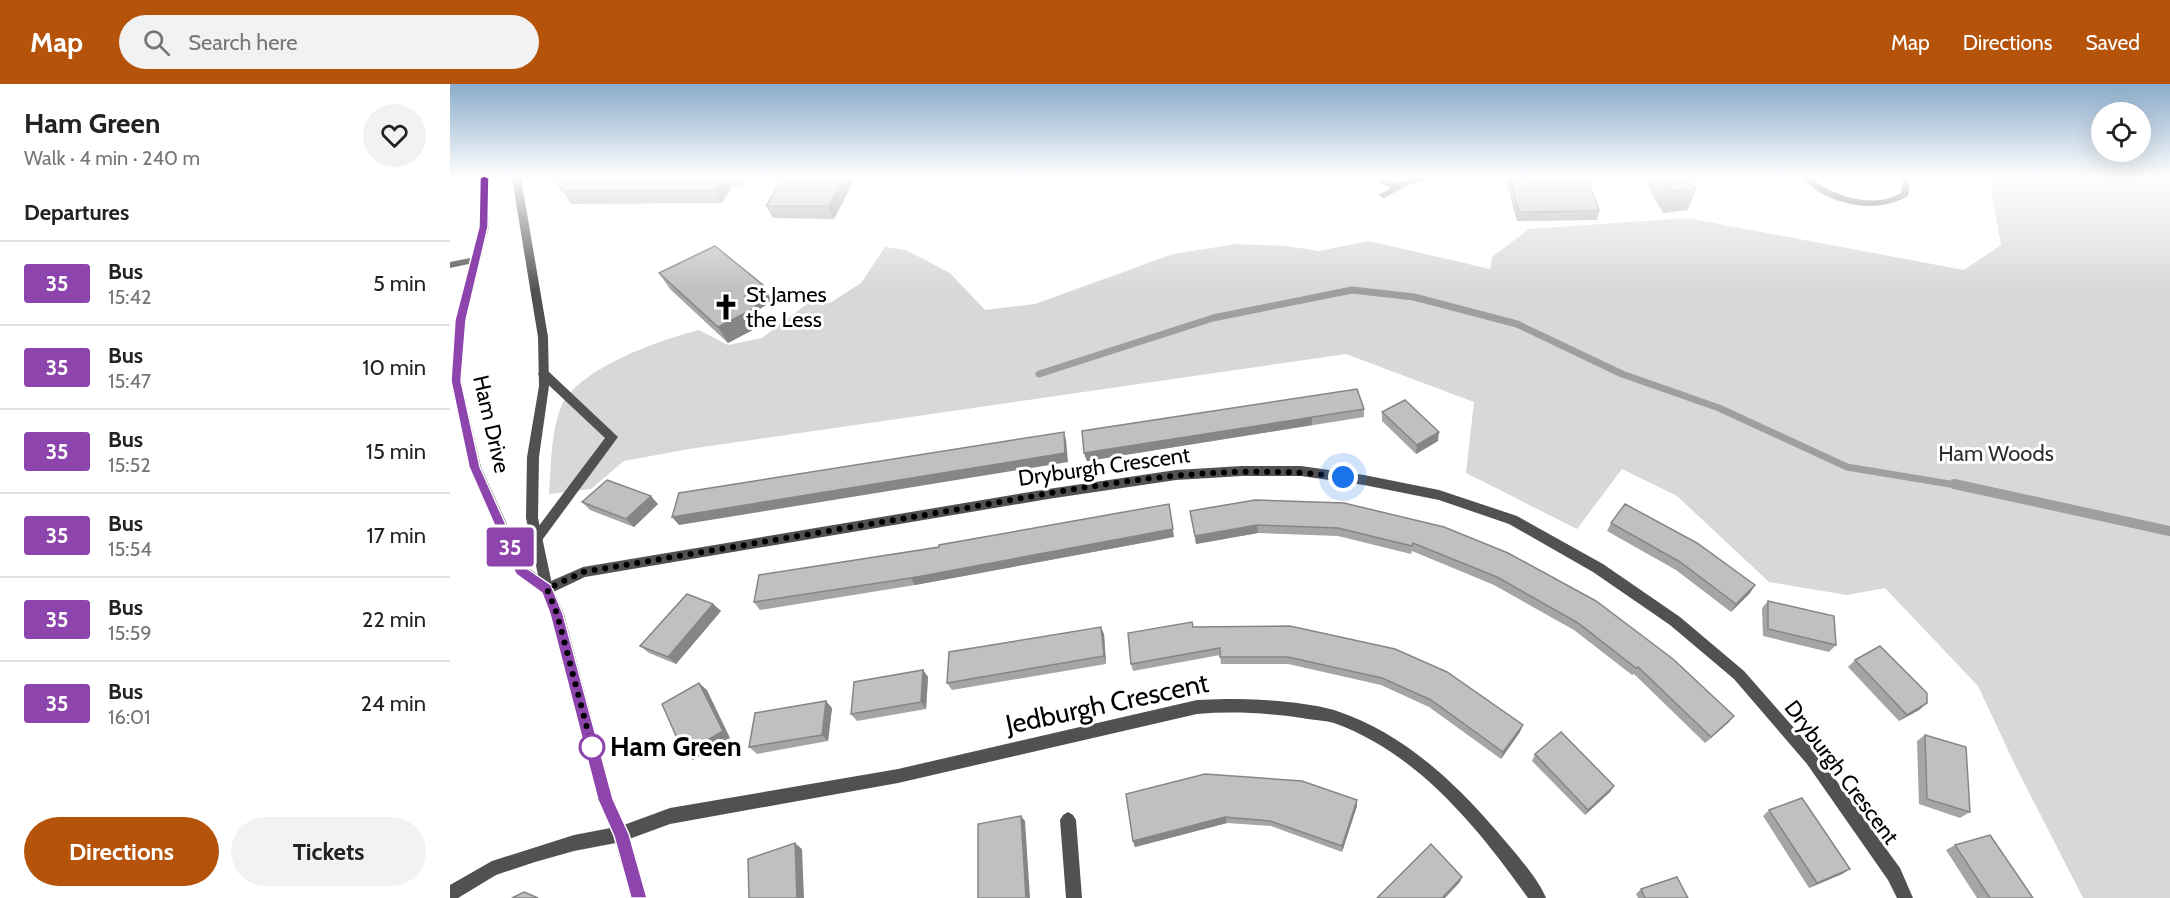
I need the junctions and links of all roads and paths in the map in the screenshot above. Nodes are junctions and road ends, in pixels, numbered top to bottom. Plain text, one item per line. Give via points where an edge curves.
1 (484, 216) edge
2 (522, 216) edge
3 (475, 260) junction
4 (450, 265) edge
5 (543, 372) junction
6 (453, 385) edge
7 (536, 539) junction
8 (547, 589) junction
9 (1068, 820) dead end
10 (621, 834) junction
11 (450, 894) edge
12 (639, 898) edge
13 (1074, 898) edge
14 (1538, 898) edge
15 (1905, 898) edge

1 - 3 street, Ham Drive
2 - 5 street, Ham Drive via 543,337
3 - 4 street
3 - 6 street, Ham Drive via 460,320
5 - 7 street, Ham Drive via 533,457 532,518
5 - 7 street via 612,437
6 - 8 street, Ham Drive via 475,467 520,570
7 - 8 street, Ham Drive
8 - 10 street, Ham Drive via 606,800
8 - 15 street, Dryburgh Crescent via 583,572 1176,475 1301,471 1439,495 1513,520 1598,568 1675,621 1739,675 1812,759 1894,874
9 - 13 street
10 - 11 street, Jedburgh Crescent via 574,843 492,869
10 - 12 street, Ham Drive
10 - 14 street, Jedburgh Crescent via 670,816 898,776 1197,707 1236,704 1335,717 1374,734 1424,768 1470,813 1507,854

